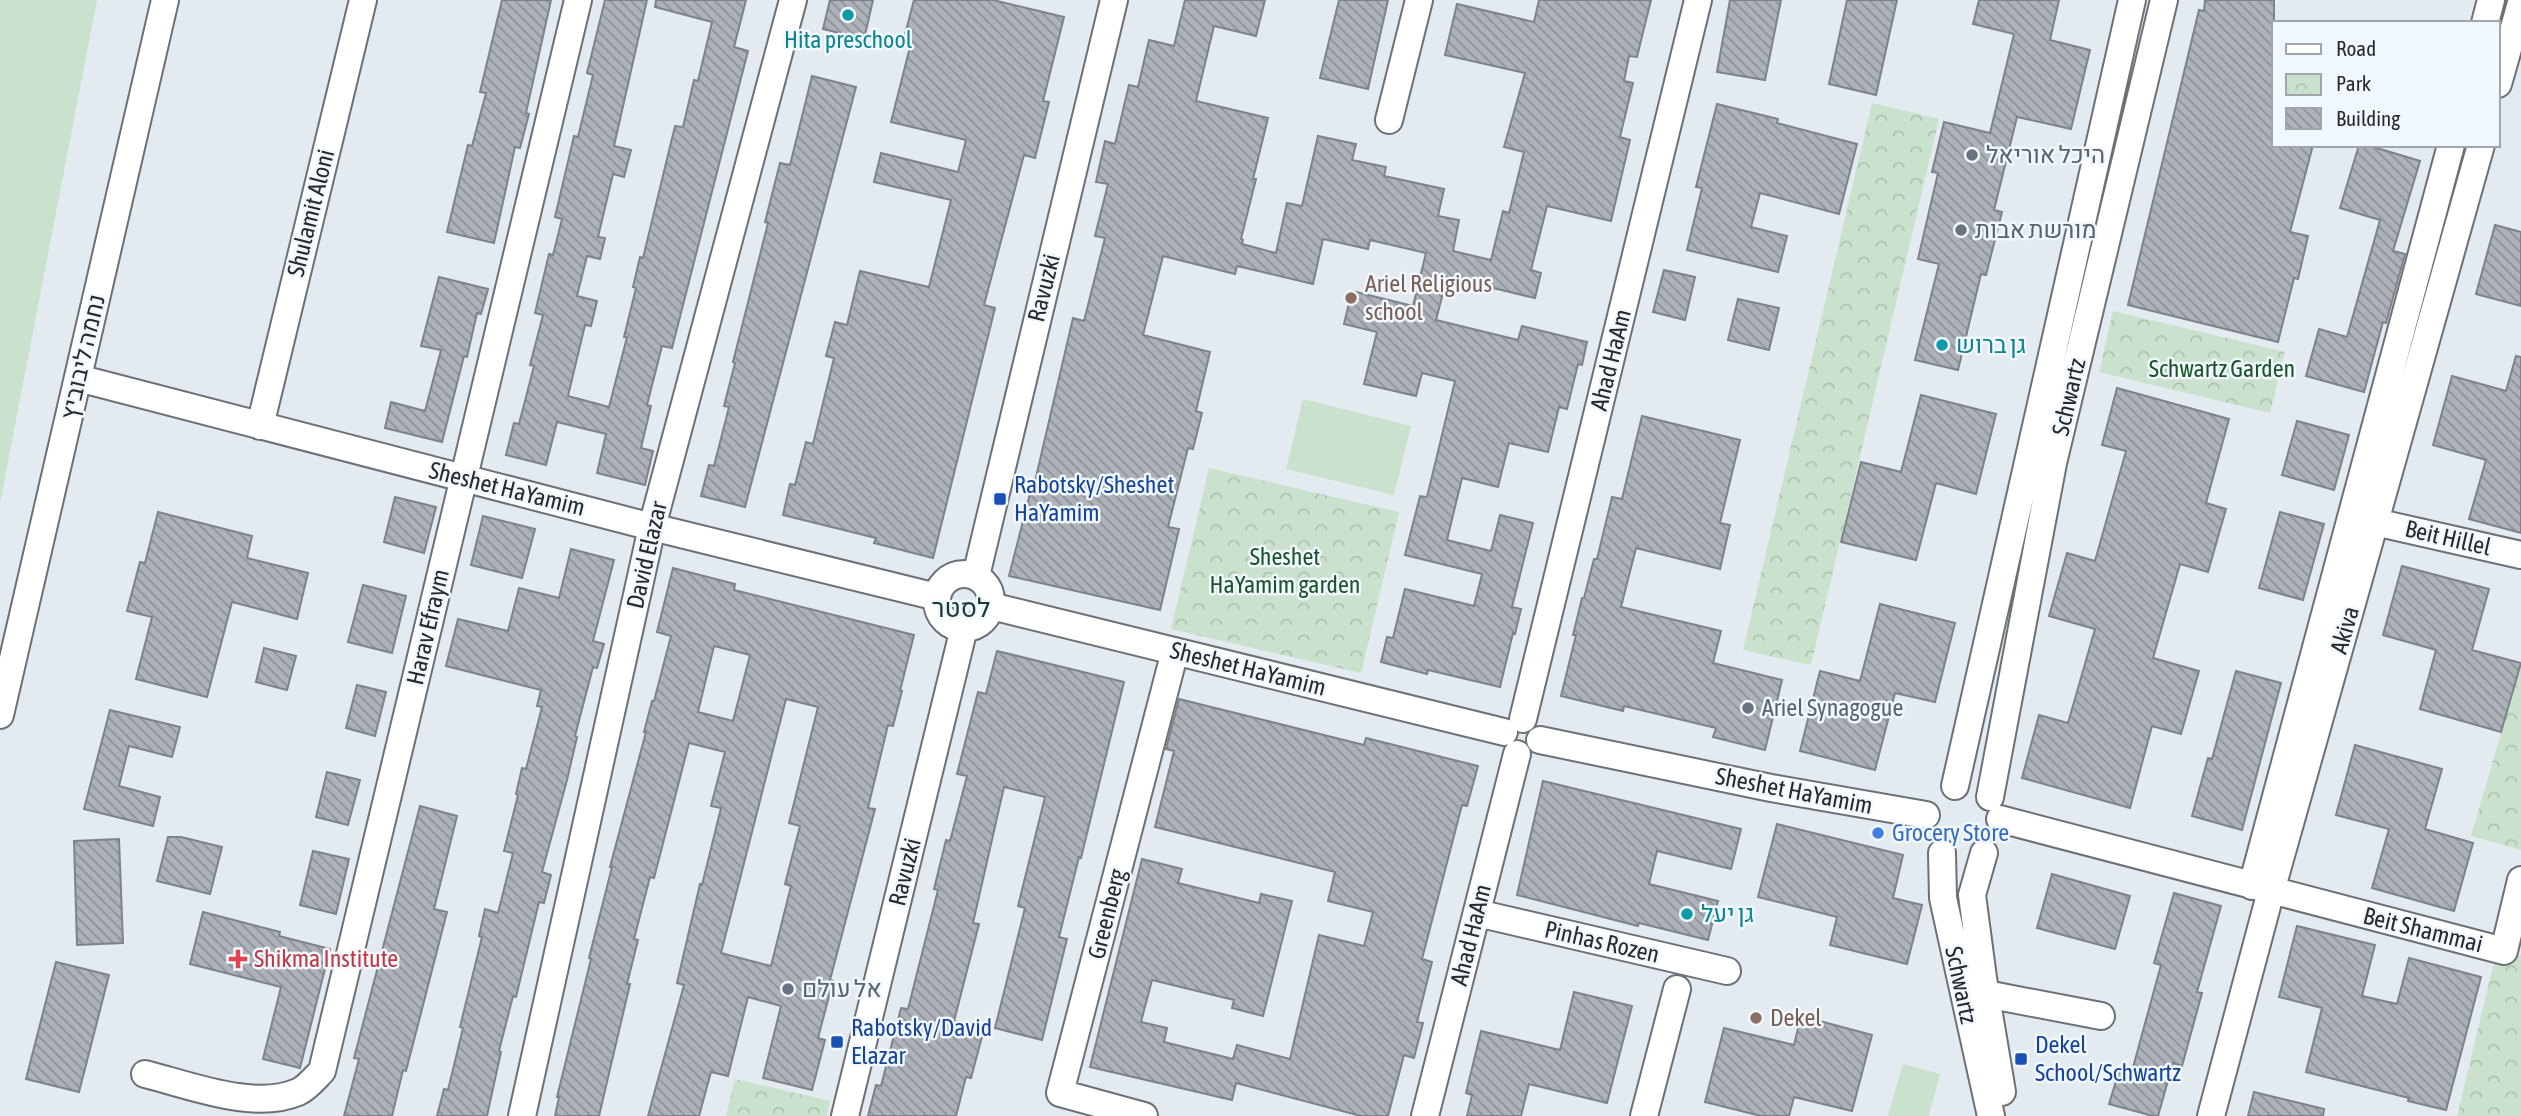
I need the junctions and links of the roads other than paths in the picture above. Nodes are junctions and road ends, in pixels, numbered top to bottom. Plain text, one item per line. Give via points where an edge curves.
1 (165, 0) edge
2 (363, 0) edge
3 (578, 0) edge
4 (793, 0) edge
5 (1114, 0) edge
6 (1419, 0) edge
7 (1698, 0) edge
8 (2132, 0) edge
9 (2164, 0) edge
10 (2491, 0) edge
11 (2521, 3) edge
12 (2485, 21) edge
13 (2500, 77) edge
14 (1389, 120) dead end
15 (2450, 147) edge
16 (2480, 147) edge
17 (78, 378) junction
18 (260, 426) junction
19 (463, 478) junction
20 (2375, 522) junction
21 (652, 527) junction
22 (2521, 555) edge
23 (976, 576) junction
24 (937, 597) junction
25 (991, 606) junction
26 (964, 628) junction
27 (1175, 651) junction
28 (0, 715) edge
29 (1515, 735) junction
30 (1955, 786) junction
31 (1995, 808) junction
32 (1926, 815) junction
33 (1942, 853) junction
34 (1984, 853) junction
35 (2521, 880) edge
36 (2261, 889) junction
37 (1477, 913) junction
38 (1727, 971) dead end
39 (1677, 989) dead end
40 (1986, 994) junction
41 (2101, 1016) dead end
42 (145, 1074) dead end
43 (522, 1116) edge
44 (845, 1116) edge
45 (1144, 1116) edge
46 (1426, 1116) edge
47 (1644, 1116) edge
48 (1991, 1116) edge
49 (2006, 1116) edge
50 (2211, 1116) edge

1 - 17 street, נחמה ליבוביץ
2 - 18 street, Shulamit Aloni
3 - 19 street, Harav Efraym
4 - 21 street, David Elazar
5 - 23 street, Ravuzki
6 - 14 street
7 - 29 street, Ahad HaAm
8 - 30 street, Schwartz
9 - 31 street, Schwartz via 2053,463
10 - 12 street
11 - 13 street
15 - 36 street, Akiva
16 - 20 street, Akiva
17 - 18 street, Sheshet HaYamim
17 - 28 street, נחמה ליבוביץ
18 - 19 street, Sheshet HaYamim
19 - 21 street, Sheshet HaYamim
19 - 42 street, Harav Efraym via 322,1071 300,1092 271,1099 237,1096
20 - 22 street, Beit Hillel
20 - 36 street, Akiva
21 - 24 street, Sheshet HaYamim
21 - 43 street, David Elazar
23 - 24 street via 957,575 946,580
23 - 25 street via 990,591
24 - 26 street via 943,618
25 - 26 street via 981,622
25 - 27 street, Sheshet HaYamim
26 - 44 street, Ravuzki
27 - 29 street, Sheshet HaYamim
27 - 45 street, Greenberg via 1060,1093
29 - 32 street, Sheshet HaYamim via 1523,755 1534,750 1540,740
29 - 37 street, Ahad HaAm
30 - 31 street via 1980,789
30 - 32 street via 1942,792
31 - 34 street via 1999,831
31 - 36 street
32 - 33 street via 1926,829
33 - 34 street via 1963,859
33 - 48 street, Schwartz via 1942,898
34 - 40 street, Schwartz via 1972,895
35 - 36 street, Beit Shammai via 2504,951
36 - 50 street, Akiva
37 - 38 street, Pinhas Rozen
37 - 46 street, Ahad HaAm
39 - 47 street, Pinhas Rozen
40 - 41 street
40 - 49 street, Schwartz

